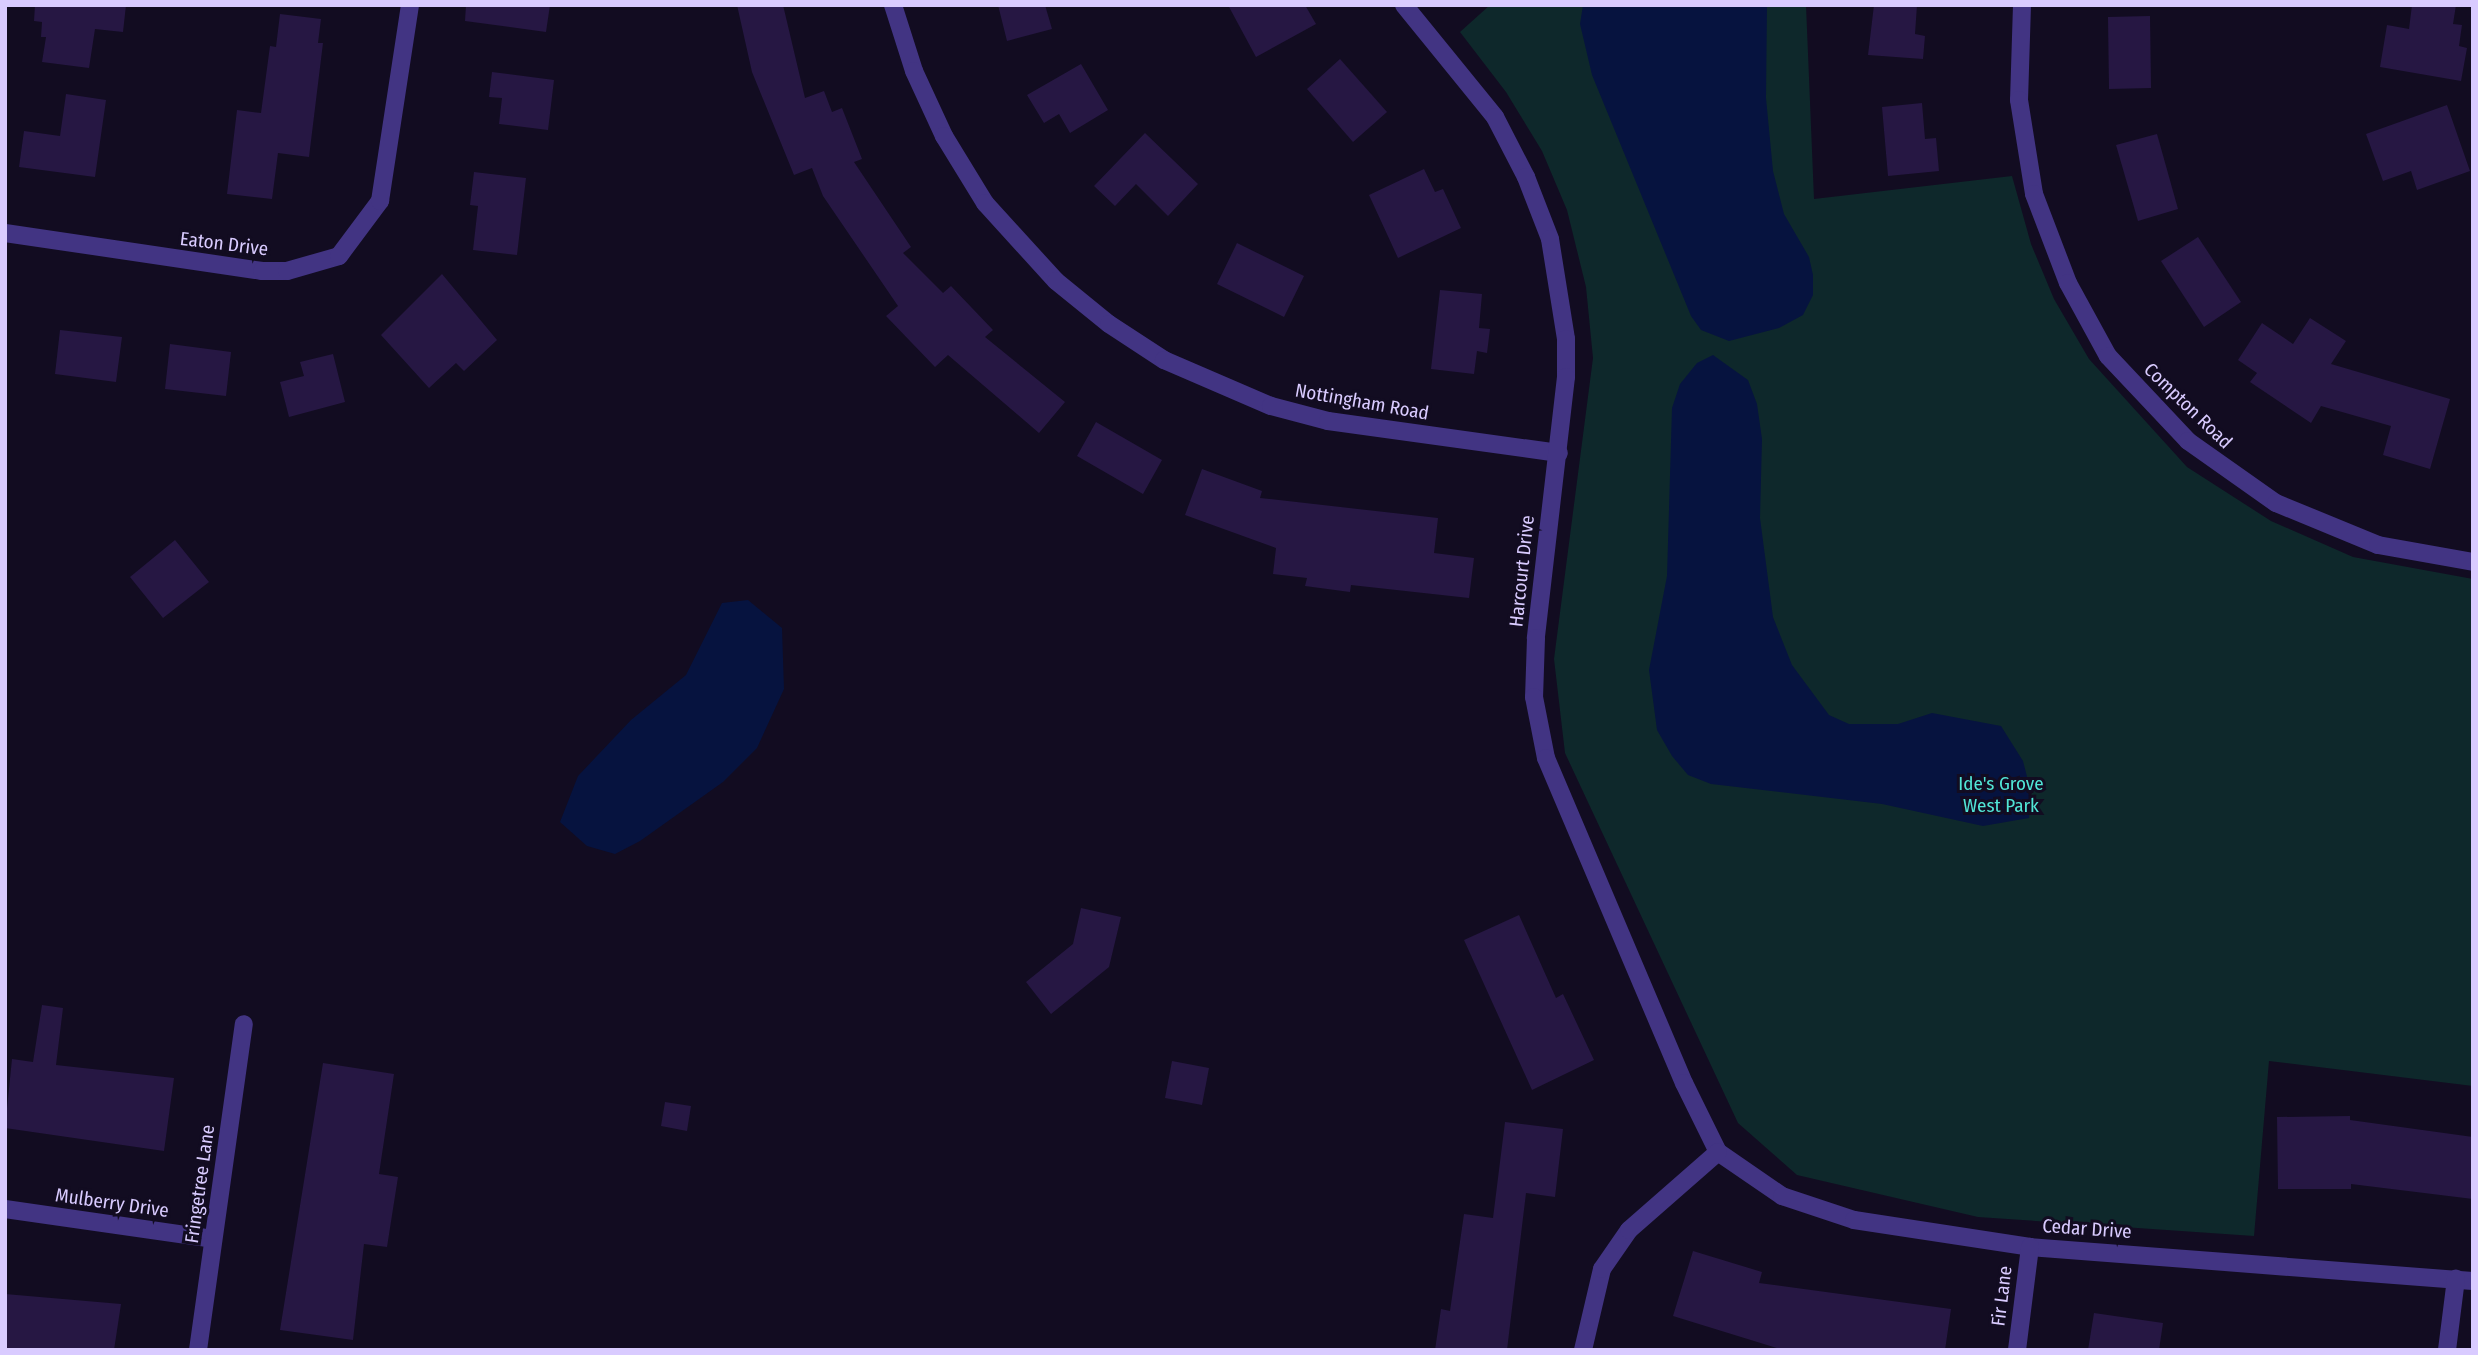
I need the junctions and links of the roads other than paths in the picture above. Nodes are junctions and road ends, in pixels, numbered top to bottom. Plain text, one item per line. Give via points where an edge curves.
1 (410, 5) edge
2 (893, 5) edge
3 (1404, 5) edge
4 (2022, 5) edge
5 (5, 233) edge
6 (1559, 453) junction
7 (2473, 562) edge
8 (244, 1024) dead end
9 (1718, 1152) junction
10 (5, 1209) edge
11 (213, 1239) junction
12 (2030, 1247) junction
13 (2464, 1280) edge
14 (198, 1350) edge
15 (1583, 1350) edge
16 (2017, 1350) edge
17 (2447, 1350) edge

1 - 5 street, Eaton Drive via 380,201 339,256 287,271 262,271
2 - 6 street, Nottingham Road via 914,71 944,136 985,203 1056,281 1109,324 1164,360 1271,406 1328,421
3 - 6 street, Harcourt Drive via 1494,117 1541,213 1558,272 1566,339
4 - 7 street, Compton Road via 2019,100 2035,194 2058,261 2108,356 2161,415 2243,483 2311,520 2378,544
6 - 9 street, Harcourt Drive via 1536,638 1534,697 1546,758 1678,1070
8 - 11 street, Fringetree Lane
9 - 12 street, Cedar Drive via 1752,1179 1815,1210
9 - 15 street via 1629,1230 1608,1259 1592,1301
10 - 11 street, Mulberry Drive
11 - 14 street, Fringetree Lane
12 - 13 street, Cedar Drive
12 - 16 street, Fir Lane
13 - 17 street

